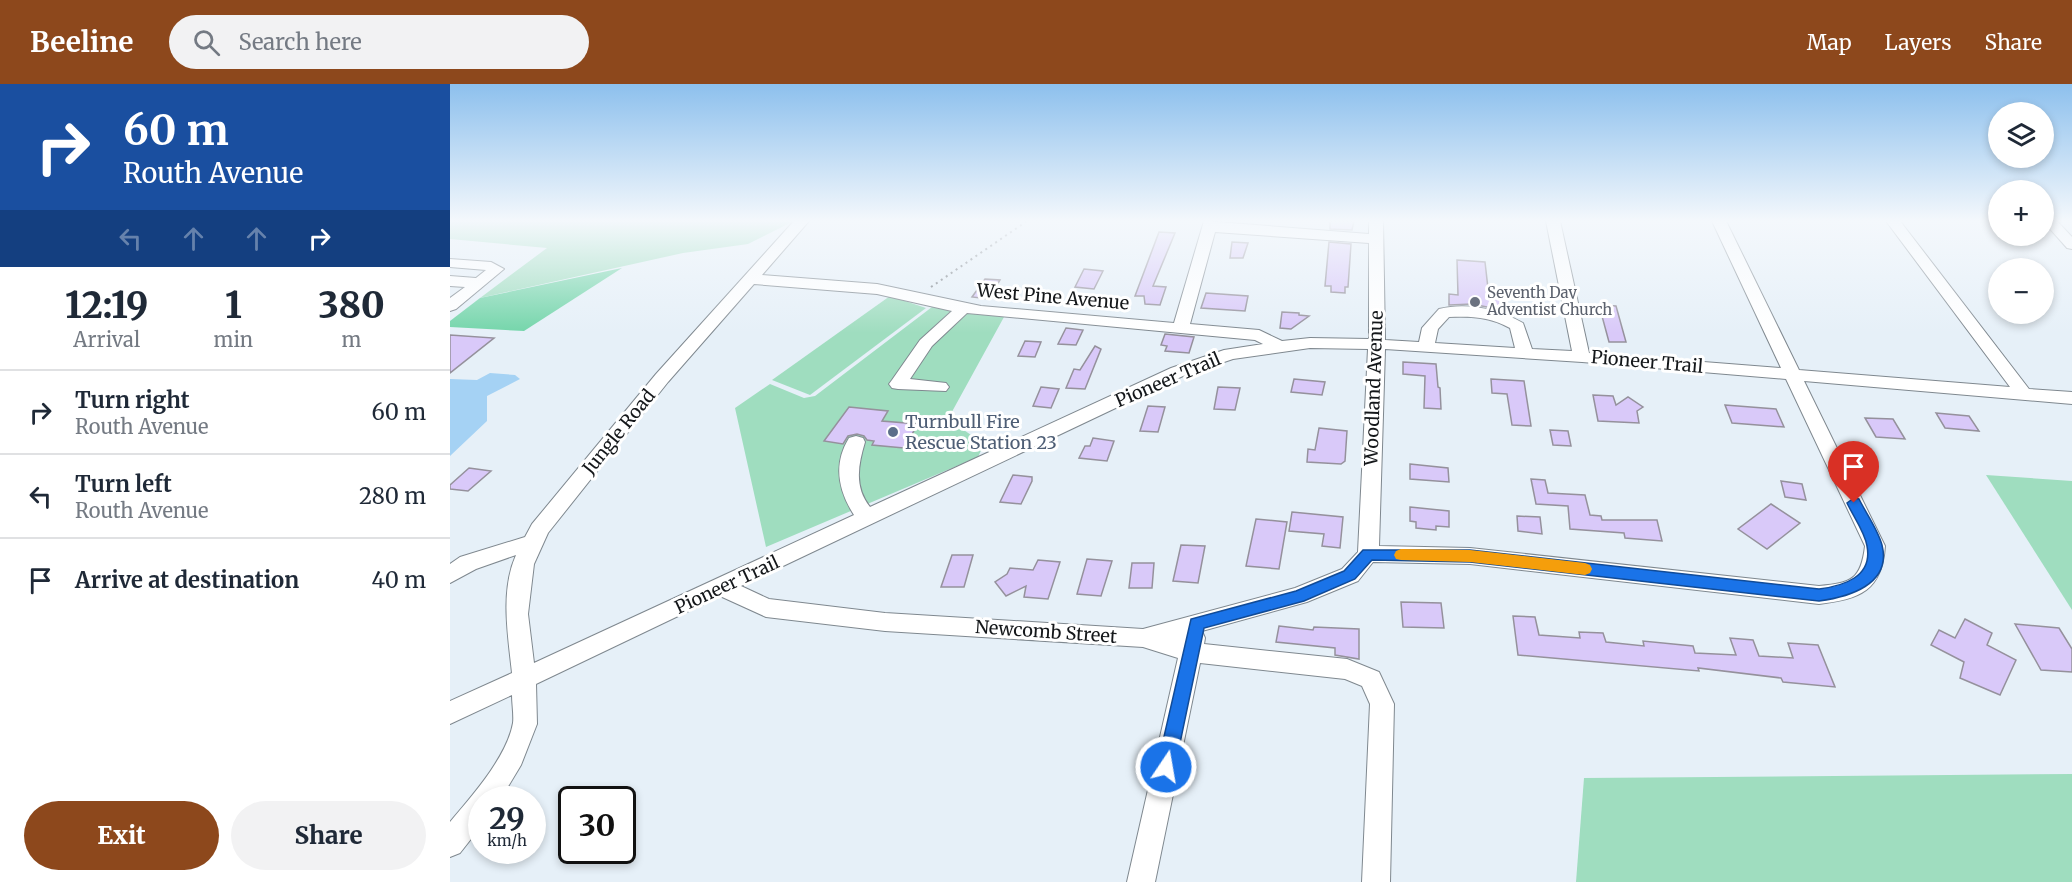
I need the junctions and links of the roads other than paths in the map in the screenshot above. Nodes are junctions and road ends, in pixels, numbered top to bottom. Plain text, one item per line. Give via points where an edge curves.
1 (769, 258) edge
2 (1201, 258) edge
3 (1376, 258) edge
4 (1561, 258) edge
5 (1737, 258) edge
6 (1921, 258) edge
7 (450, 263) edge
8 (751, 279) junction
9 (450, 281) edge
10 (481, 283) junction
11 (452, 303) edge
12 (964, 308) junction
13 (1181, 327) junction
14 (1377, 344) junction
15 (1279, 346) junction
16 (1426, 347) junction
17 (1525, 354) junction
18 (1582, 357) junction
19 (1791, 374) junction
20 (940, 387) dead end
21 (2024, 394) junction
22 (2071, 399) edge
23 (856, 442) dead end
24 (868, 518) junction
25 (533, 542) junction
26 (1368, 554) junction
27 (450, 575) edge
28 (721, 587) junction
29 (1197, 624) junction
30 (1143, 638) junction
31 (1191, 651) junction
32 (524, 679) junction
33 (450, 713) edge
34 (494, 786) edge
35 (468, 821) edge
36 (450, 843) edge
37 (1141, 882) edge
38 (1376, 882) edge

1 - 8 street, Jungle Road
2 - 13 street
3 - 14 street, Woodland Avenue
4 - 18 street
5 - 19 street
6 - 21 street
7 - 10 street via 494,266 497,269
8 - 12 street, West Pine Avenue via 877,289
8 - 25 street, Jungle Road via 662,378 539,529
9 - 10 street
10 - 11 street
12 - 13 street, West Pine Avenue
12 - 20 street via 926,343 898,384
13 - 15 street, West Pine Avenue via 1259,335
14 - 15 street, Pioneer Trail
14 - 16 street, Pioneer Trail
14 - 26 street, Woodland Avenue
15 - 24 street, Pioneer Trail via 1230,354 1177,372
16 - 17 street, Pioneer Trail
16 - 17 street via 1430,328 1445,312 1468,311 1500,315 1517,326
17 - 18 street, Pioneer Trail
18 - 19 street, Pioneer Trail
19 - 21 street, Pioneer Trail
19 - 26 street via 1875,546 1874,567 1867,578 1844,592 1819,595 1470,556
21 - 22 street, Pioneer Trail
23 - 24 street via 848,462 851,497
24 - 28 street, Pioneer Trail
25 - 27 street via 468,563
25 - 32 street, Jungle Road via 523,564 517,614
26 - 29 street via 1350,575 1299,596
28 - 30 street, Newcomb Street via 766,608 885,622
28 - 32 street, Pioneer Trail
29 - 30 street
29 - 31 street
30 - 31 street, Newcomb Street
31 - 37 street
31 - 38 street, Newcomb Street via 1347,669 1371,679 1382,704
32 - 33 street, Pioneer Trail
32 - 34 street via 525,724 512,757
35 - 36 street

